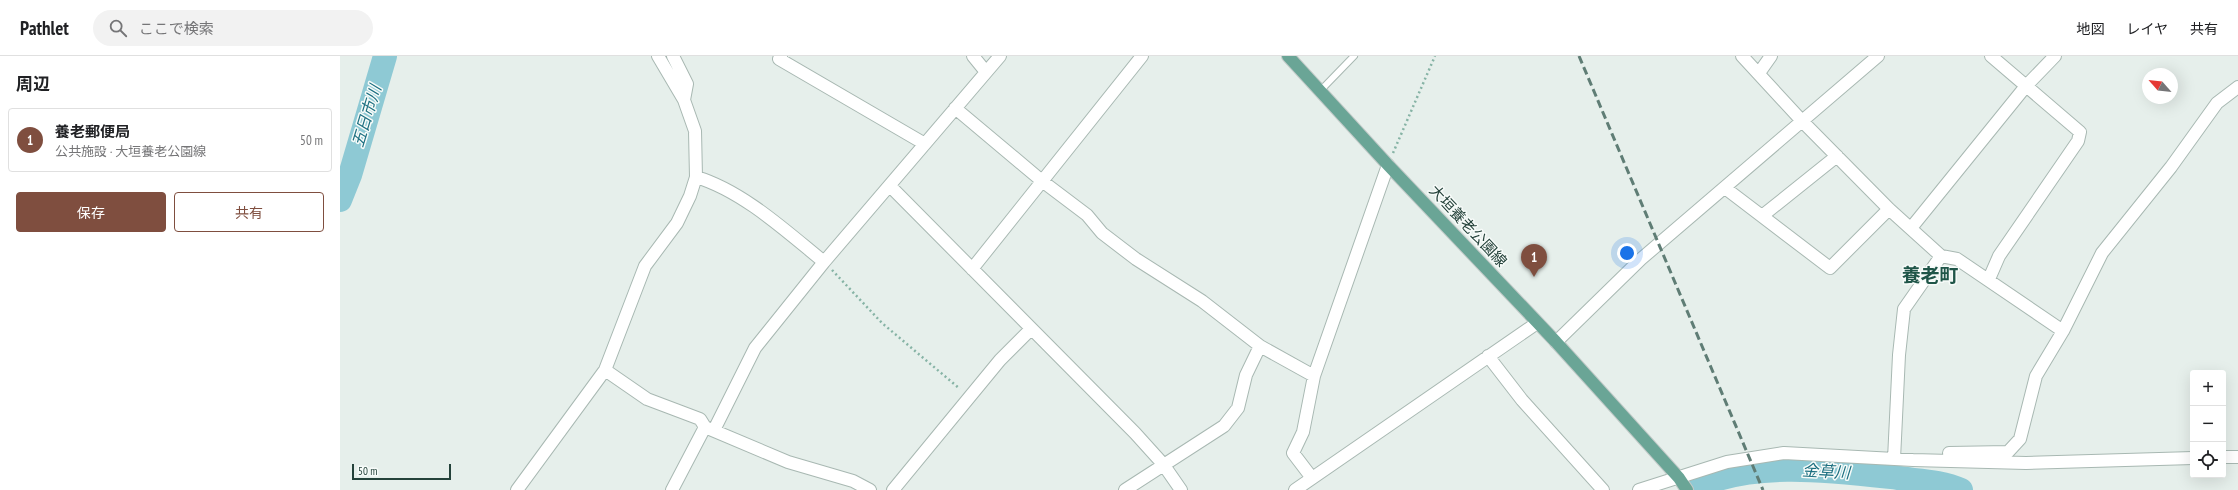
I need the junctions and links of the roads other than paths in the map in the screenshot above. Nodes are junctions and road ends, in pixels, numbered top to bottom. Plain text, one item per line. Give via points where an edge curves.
1 (658, 56) edge
2 (673, 56) edge
3 (781, 56) edge
4 (973, 56) edge
5 (1000, 56) edge
6 (1142, 56) edge
7 (1288, 56) edge
8 (1354, 56) edge
9 (1742, 56) edge
10 (1770, 56) edge
11 (1878, 56) edge
12 (1991, 56) edge
13 (2055, 56) edge
14 (986, 72) junction
15 (1759, 73) junction
16 (2026, 86) junction
17 (2238, 88) edge
18 (1320, 91) junction
19 (684, 100) junction
20 (955, 108) junction
21 (1802, 121) junction
22 (925, 144) junction
23 (1837, 156) junction
24 (1388, 165) junction
25 (696, 177) junction
26 (1042, 181) junction
27 (890, 186) junction
28 (1725, 188) junction
29 (1889, 209) junction
30 (1762, 216) junction
31 (1911, 228) junction
32 (1941, 256) junction
33 (824, 262) junction
34 (972, 269) junction
35 (1989, 279) junction
36 (1537, 322) junction
37 (1031, 329) junction
38 (2063, 331) junction
39 (1556, 342) junction
40 (1260, 346) junction
41 (1488, 356) junction
42 (605, 370) junction
43 (1314, 376) junction
44 (709, 428) junction
45 (2226, 457) edge
46 (2238, 457) edge
47 (2190, 458) edge
48 (1894, 459) junction
49 (1913, 460) junction
50 (1163, 464) junction
51 (1312, 478) junction
52 (1684, 485) edge
53 (517, 490) edge
54 (672, 490) edge
55 (870, 490) edge
56 (892, 490) edge
57 (1125, 490) edge
58 (1181, 490) edge
59 (1295, 490) edge
60 (1603, 490) edge
61 (1639, 490) edge

1 - 19 street
2 - 19 street via 687,84
3 - 22 street via 779,59
4 - 14 street
5 - 14 street
6 - 26 street
7 - 18 main road, 大垣養老公園線
8 - 18 lane
9 - 15 street
10 - 15 street
11 - 21 street
12 - 16 street
13 - 16 street
14 - 20 street
15 - 21 street
16 - 31 street
16 - 35 street via 2080,132 2078,141 1999,256
17 - 38 street via 2217,103 2172,167 2102,253
18 - 24 main road, 大垣養老公園線
19 - 25 street via 695,131
20 - 22 street
20 - 26 street
21 - 23 street
21 - 28 street
22 - 27 street
23 - 29 street
23 - 30 street
24 - 36 main road, 大垣養老公園線
24 - 43 street
25 - 33 street via 729,192 768,218
25 - 42 street via 678,223 645,266
26 - 34 street
26 - 40 street via 1088,215 1102,233 1136,259 1202,301
27 - 33 street
27 - 34 street
28 - 30 street
28 - 39 street via 1641,259
29 - 30 street via 1830,268
29 - 31 street
31 - 32 street
32 - 35 street via 1957,259
32 - 48 street via 1904,309
33 - 44 street via 756,348
34 - 37 street
35 - 38 street
36 - 39 main road, 大垣養老公園線
36 - 41 street
37 - 50 street
37 - 56 street via 1000,360
38 - 49 street via 2036,376 2020,439 2008,452 1929,453
39 - 52 main road, 大垣養老公園線
40 - 43 street
40 - 50 street via 1246,375 1238,408 1224,426
41 - 51 street
41 - 60 street via 1522,400
42 - 44 street via 648,399 700,419
42 - 53 street
43 - 51 street via 1303,432 1293,453
44 - 54 street
44 - 55 street via 788,462 853,481
45 - 46 street
47 - 49 street via 2026,463
48 - 49 street
48 - 52 street via 1784,452 1727,462
50 - 57 street
50 - 58 street
51 - 59 street
52 - 61 street

